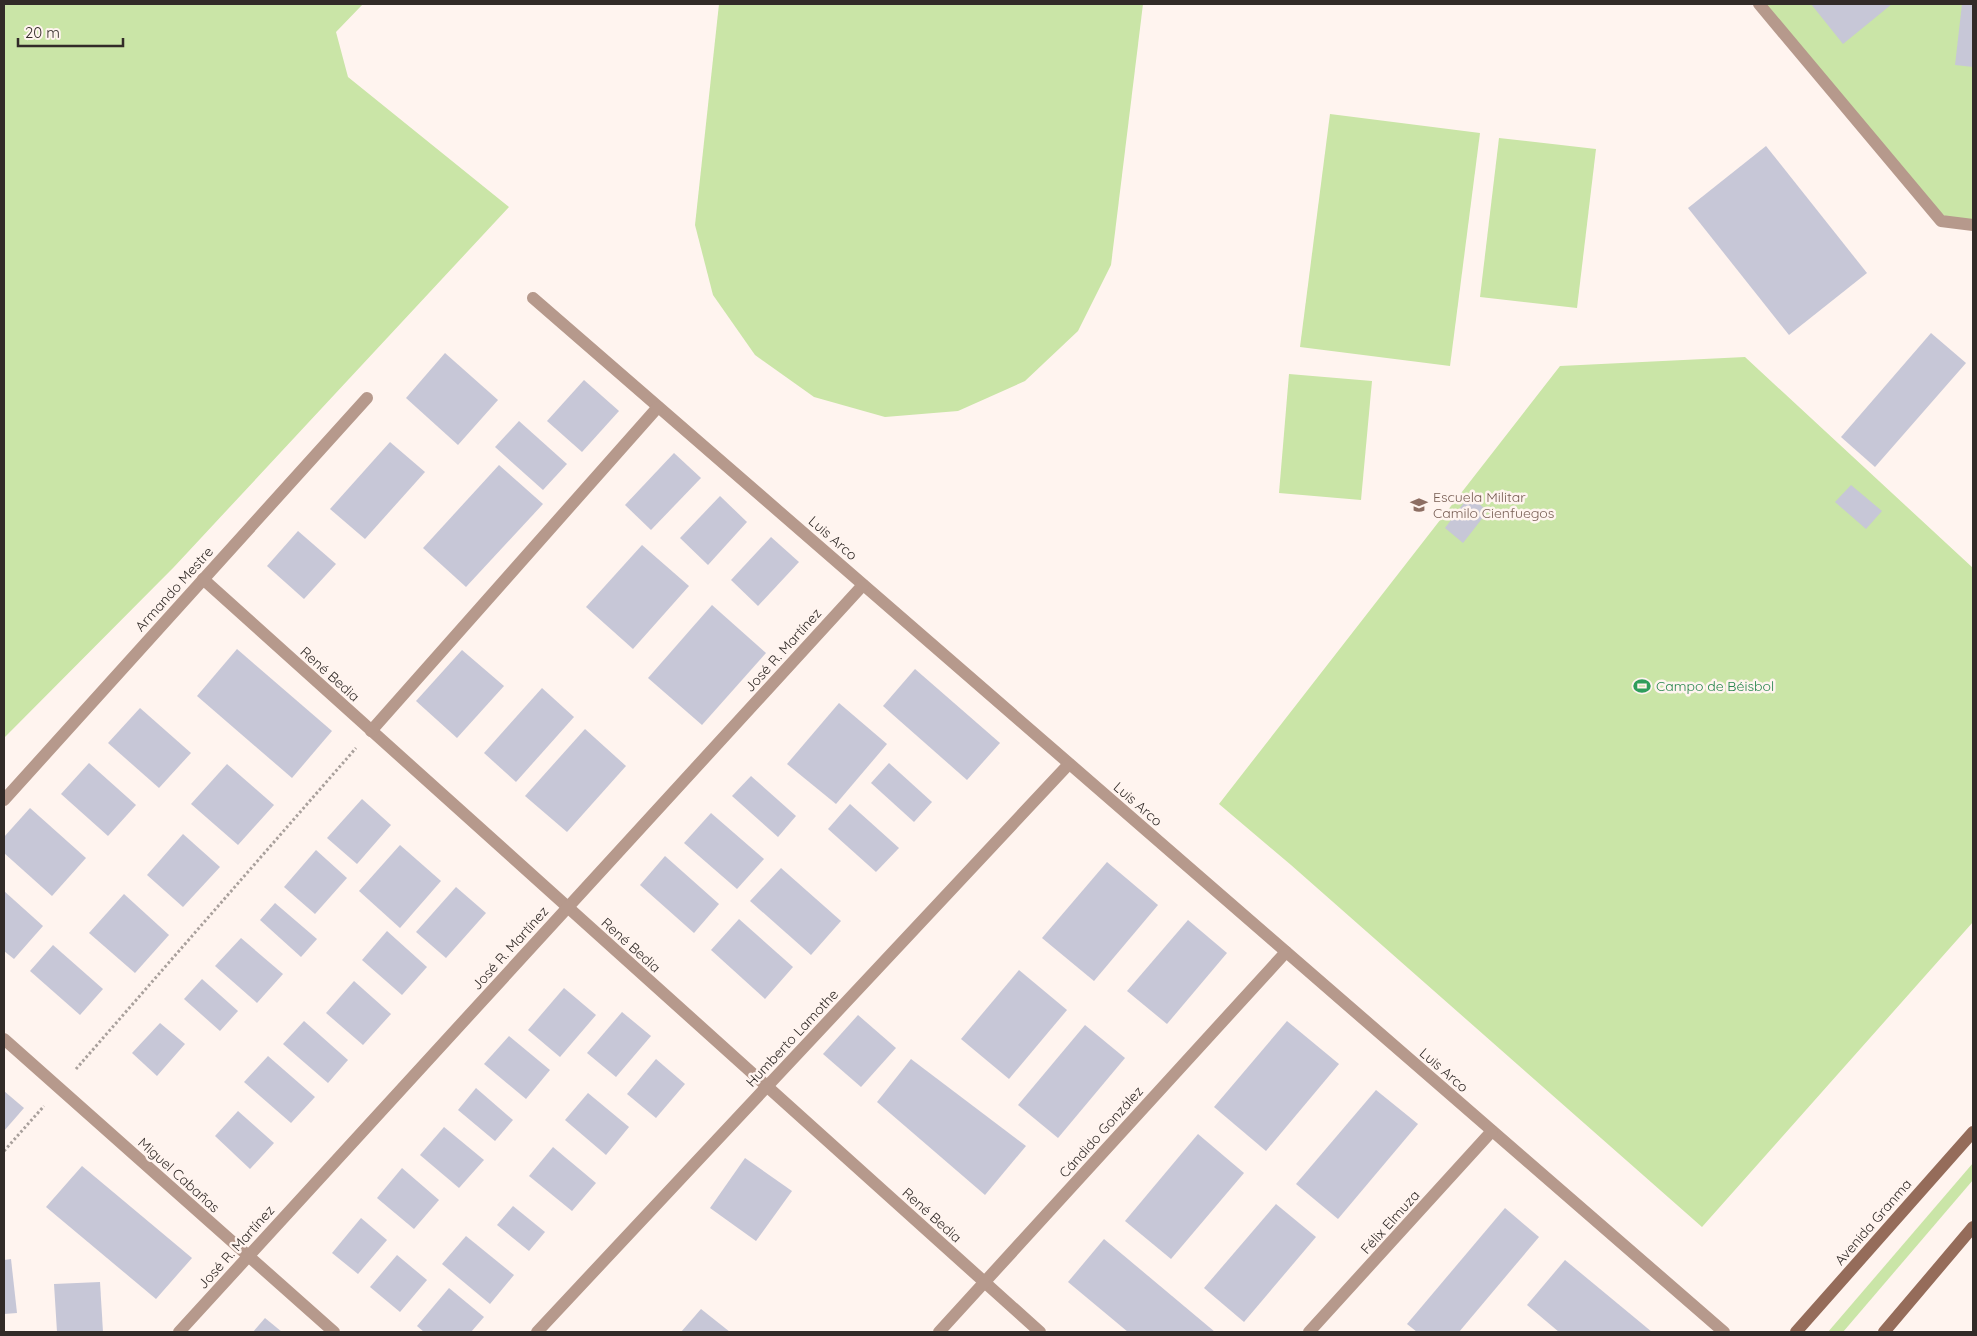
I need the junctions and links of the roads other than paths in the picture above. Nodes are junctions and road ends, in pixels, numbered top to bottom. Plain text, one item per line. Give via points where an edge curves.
1 (1759, 4) edge
2 (1973, 225) edge
3 (533, 298) dead end
4 (367, 398) dead end
5 (658, 407) junction
6 (203, 580) junction
7 (863, 585) junction
8 (372, 731) junction
9 (1069, 764) junction
10 (4, 800) edge
11 (568, 908) junction
12 (1286, 952) junction
13 (4, 1039) edge
14 (767, 1087) junction
15 (1492, 1131) junction
16 (1973, 1132) edge
17 (1973, 1228) edge
18 (248, 1256) junction
19 (985, 1283) junction
20 (179, 1332) edge
21 (334, 1332) edge
22 (537, 1332) edge
23 (939, 1332) edge
24 (1040, 1332) edge
25 (1309, 1332) edge
26 (1724, 1332) edge
27 (1796, 1332) edge
28 (1884, 1332) edge

1 - 2 street via 1941,221
3 - 5 street, Luis Arco
4 - 6 street, Armando Mestre
5 - 7 street, Luis Arco
5 - 8 street
6 - 8 street, René Bedia
6 - 10 street, Armando Mestre
7 - 9 street, Luis Arco
7 - 11 street, José R. Martínez
8 - 11 street, René Bedia
9 - 12 street, Luis Arco
9 - 14 street, Humberto Lamothe
11 - 14 street, René Bedia
11 - 18 street, José R. Martínez
12 - 15 street, Luis Arco
12 - 19 street, Cándido González
13 - 18 street, Miguel Cabañas
14 - 19 street, René Bedia
14 - 22 street, Humberto Lamothe
15 - 25 street, Félix Elmuza
15 - 26 street, Luis Arco
16 - 27 main road, Avenida Granma
17 - 28 main road
18 - 20 street, José R. Martínez
18 - 21 street, Miguel Cabañas
19 - 23 street, Cándido González
19 - 24 street, René Bedia

